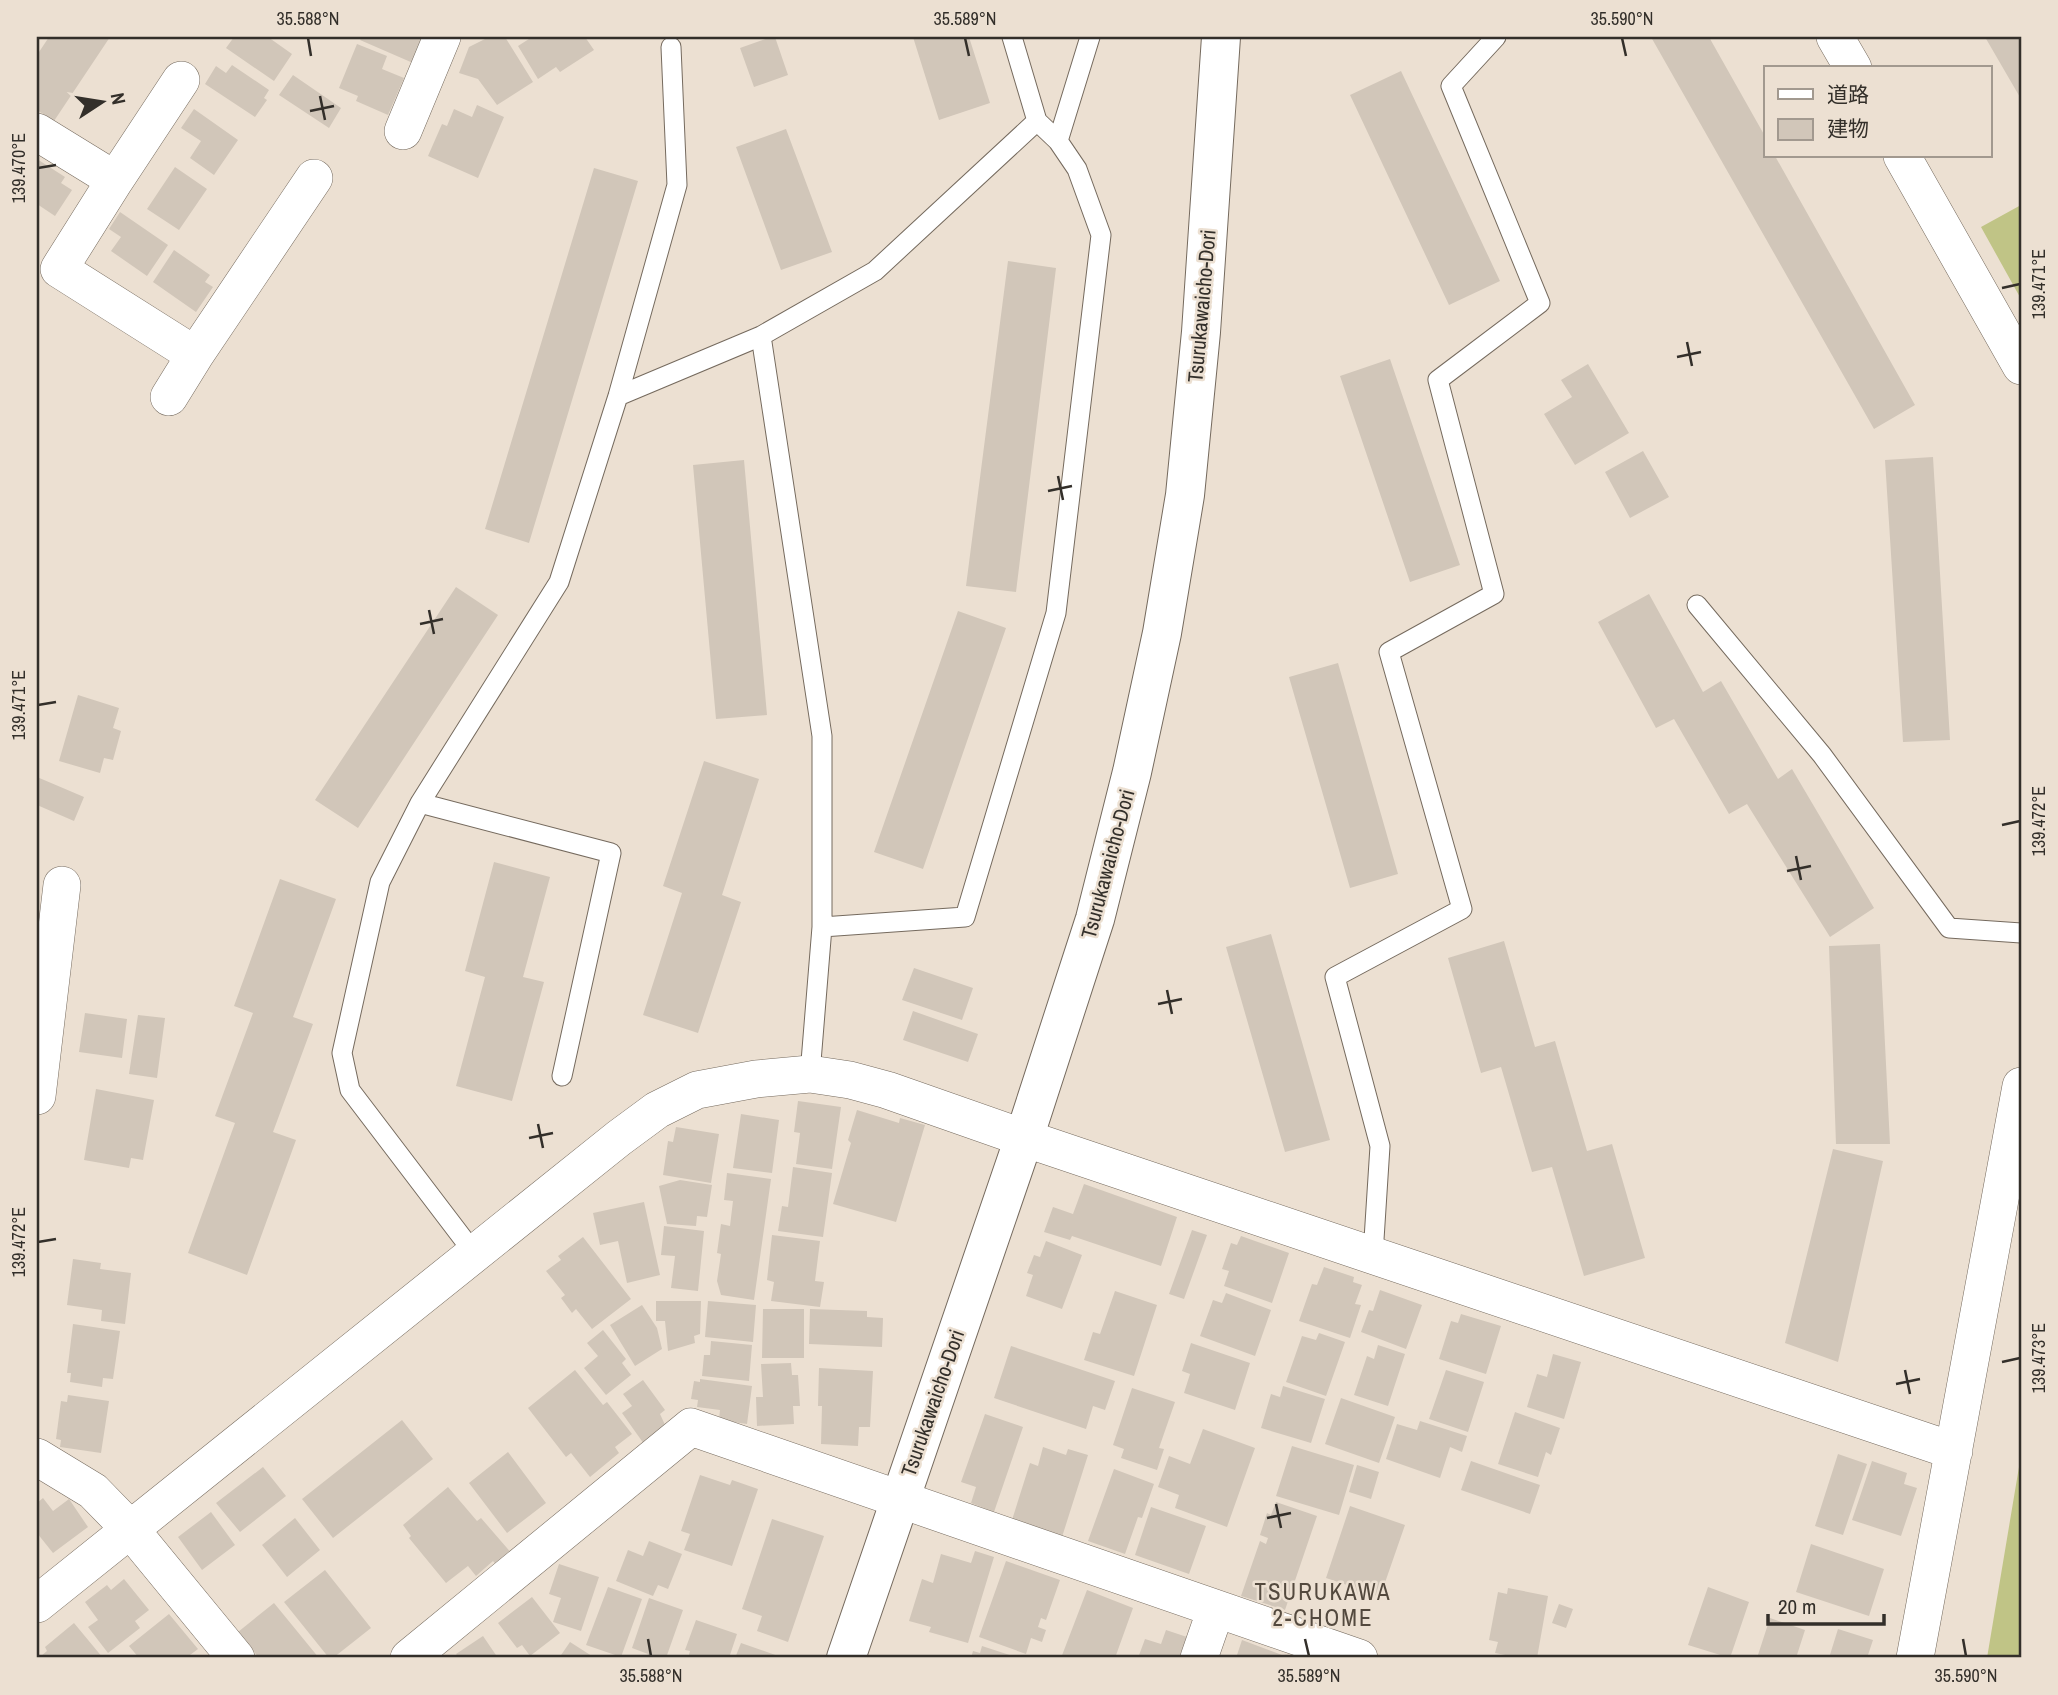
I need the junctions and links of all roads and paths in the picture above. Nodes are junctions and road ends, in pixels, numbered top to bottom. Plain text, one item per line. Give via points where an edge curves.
1 (442, 37) edge
2 (1012, 37) edge
3 (1090, 37) edge
4 (1222, 37) edge
5 (1496, 37) edge
6 (1835, 37) edge
7 (671, 47) dead end
8 (1852, 66) edge
9 (181, 80) dead end
10 (1037, 121) junction
11 (403, 131) dead end
12 (37, 132) edge
13 (1058, 141) junction
14 (1903, 158) edge
15 (314, 178) dead end
16 (115, 180) junction
17 (761, 336) junction
18 (195, 355) junction
19 (2021, 366) edge
20 (618, 396) junction
21 (169, 397) dead end
22 (1697, 605) dead end
23 (420, 803) junction
24 (62, 885) dead end
25 (47, 918) edge
26 (822, 927) junction
27 (2021, 933) edge
28 (810, 1074) junction
29 (562, 1076) dead end
30 (2021, 1086) edge
31 (37, 1096) edge
32 (1024, 1138) junction
33 (474, 1254) junction
34 (1373, 1255) junction
35 (1954, 1451) junction
36 (37, 1457) edge
37 (900, 1500) junction
38 (130, 1530) junction
39 (37, 1604) edge
40 (1216, 1609) junction
41 (422, 1654) edge
42 (236, 1658) edge
43 (846, 1658) edge
44 (1199, 1658) edge
45 (1359, 1658) edge
46 (1915, 1658) edge

1 - 11 street
2 - 10 lane
3 - 13 lane
4 - 32 street, Tsurukawaicho-Dori via 1185,495 1162,634 1095,919
5 - 34 lane via 1451,86 1540,303 1438,380 1494,594 1389,653 1462,909 1335,976 1380,1146
6 - 8 street
7 - 20 lane via 677,185
9 - 16 street
10 - 13 lane
10 - 17 lane via 875,271
12 - 16 street
13 - 26 lane via 1077,169 1101,235 1056,612 969,904 965,917
14 - 19 street
15 - 18 street
16 - 18 street via 59,269
17 - 20 lane
17 - 26 lane via 822,736
18 - 21 street
20 - 23 lane via 559,582
22 - 27 lane via 1822,755 1949,928
23 - 29 lane via 611,853
23 - 33 lane via 380,882 342,1053 350,1090
24 - 25 street
25 - 31 street
26 - 28 lane
28 - 32 street via 887,1090
28 - 33 street via 697,1090 657,1110
30 - 35 street
32 - 34 street
32 - 37 street, Tsurukawaicho-Dori
33 - 38 street
34 - 35 street
35 - 46 street
36 - 38 street via 93,1491
37 - 40 street
37 - 41 street via 691,1427
37 - 43 street, Tsurukawaicho-Dori
38 - 39 street
38 - 42 street
40 - 44 street
40 - 45 street

